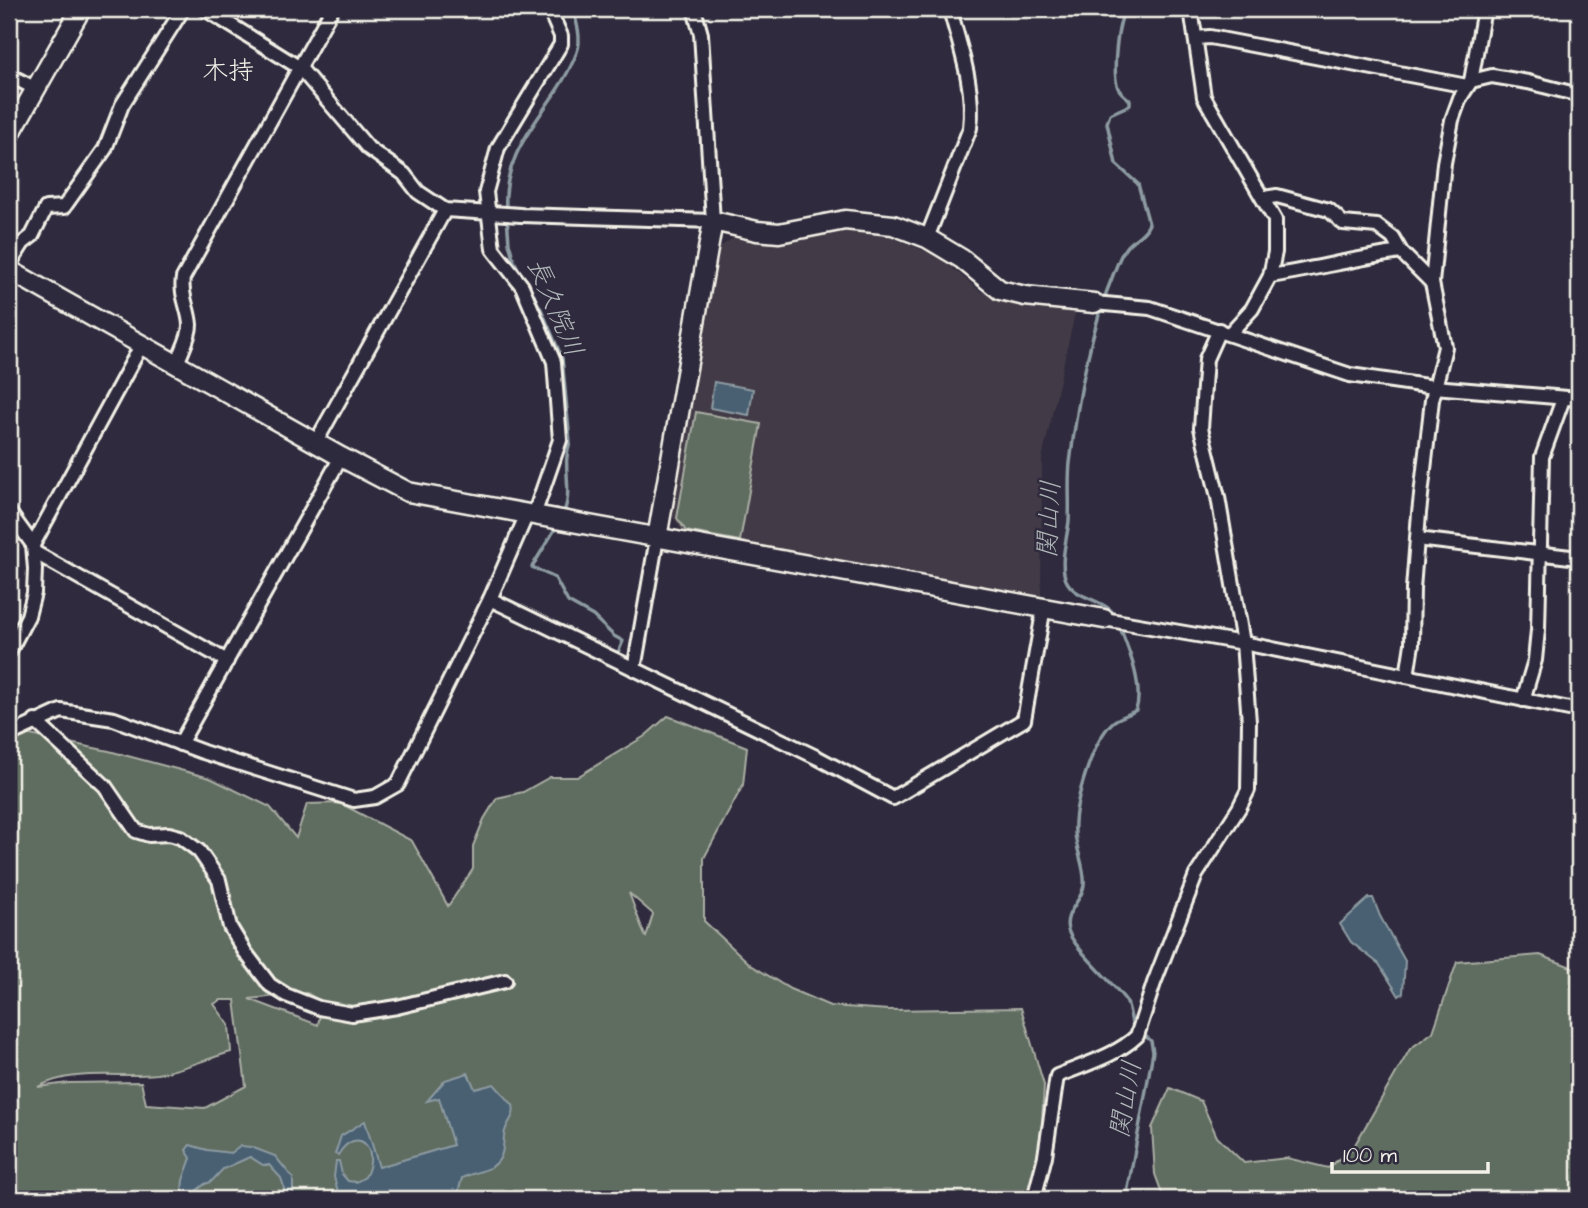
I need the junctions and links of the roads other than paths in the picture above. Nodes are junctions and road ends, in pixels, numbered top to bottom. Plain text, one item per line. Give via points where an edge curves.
1 (82, 9) edge
2 (183, 9) edge
3 (205, 9) edge
4 (332, 9) edge
5 (550, 9) edge
6 (694, 9) edge
7 (950, 9) edge
8 (1191, 9) edge
9 (1484, 9) edge
10 (1196, 38) junction
11 (300, 68) junction
12 (9, 75) edge
13 (1469, 83) junction
14 (36, 89) junction
15 (1579, 95) edge
16 (9, 136) edge
17 (1264, 198) junction
18 (444, 210) junction
19 (487, 212) junction
20 (713, 221) junction
21 (927, 237) junction
22 (1401, 252) junction
23 (9, 267) edge
24 (1270, 276) junction
25 (1432, 283) junction
26 (1094, 303) joint
27 (1225, 332) junction
28 (142, 344) junction
29 (177, 364) junction
30 (1434, 387) junction
31 (1563, 399) junction
32 (1579, 399) edge
33 (316, 442) junction
34 (341, 457) junction
35 (9, 512) edge
36 (530, 515) junction
37 (657, 538) junction
38 (1417, 538) junction
39 (33, 549) junction
40 (1541, 554) junction
41 (1579, 558) edge
42 (490, 599) junction
43 (1044, 607) junction
44 (1104, 619) joint
45 (1243, 643) junction
46 (9, 652) edge
47 (227, 661) junction
48 (634, 669) junction
49 (1407, 676) junction
50 (1523, 700) junction
51 (1579, 711) edge
52 (35, 721) junction
53 (9, 735) edge
54 (180, 744) junction
55 (505, 981) dead end
56 (1034, 1199) edge

1 - 14 street
2 - 23 street via 122,105 106,149 64,207 46,208
3 - 11 street
4 - 11 street
5 - 19 street via 561,44 498,148 486,192
6 - 20 street via 701,34
7 - 21 street via 971,87 972,113
8 - 10 street
9 - 13 street
10 - 13 street
10 - 17 street via 1204,97
11 - 18 street via 368,148
11 - 29 street via 183,278 181,289 190,321
12 - 14 street
13 - 15 street via 1492,76
13 - 25 street via 1452,120 1444,163
14 - 16 street
17 - 22 street via 1277,195 1329,210 1343,223 1377,226 1394,238
17 - 24 street via 1275,220
18 - 19 street
18 - 33 street
19 - 20 street
19 - 36 street via 493,248 522,286 554,362 560,440
20 - 21 street via 779,233 860,220
20 - 37 street
21 - 26 street via 1000,290
22 - 24 street
22 - 25 street
23 - 28 street
24 - 27 street via 1252,309
25 - 30 street via 1445,347
26 - 27 street via 1150,308
27 - 30 street via 1350,375
27 - 45 street via 1206,359 1201,428
28 - 29 street
28 - 39 street
29 - 33 street
30 - 31 street
30 - 38 street
31 - 32 street
31 - 40 street via 1542,457
33 - 34 street
34 - 36 street via 408,492
34 - 47 street
35 - 39 street
36 - 37 street
36 - 42 street
37 - 43 street
37 - 48 street
38 - 40 street
38 - 49 street
39 - 46 street via 34,593
39 - 47 street
40 - 41 street
40 - 50 street via 1535,660
42 - 48 street
42 - 54 street via 398,784 375,797 354,800
43 - 44 street
43 - 48 street via 1024,720 893,798
44 - 45 street
45 - 49 street
45 - 56 street via 1248,790 1196,875 1137,1036 1057,1076
47 - 54 street
49 - 50 street
50 - 51 street
52 - 53 street
52 - 54 street via 72,712 114,719
52 - 55 street via 105,786 136,831 180,837 199,851 219,880 230,927 245,952 270,985 286,995 352,1014

